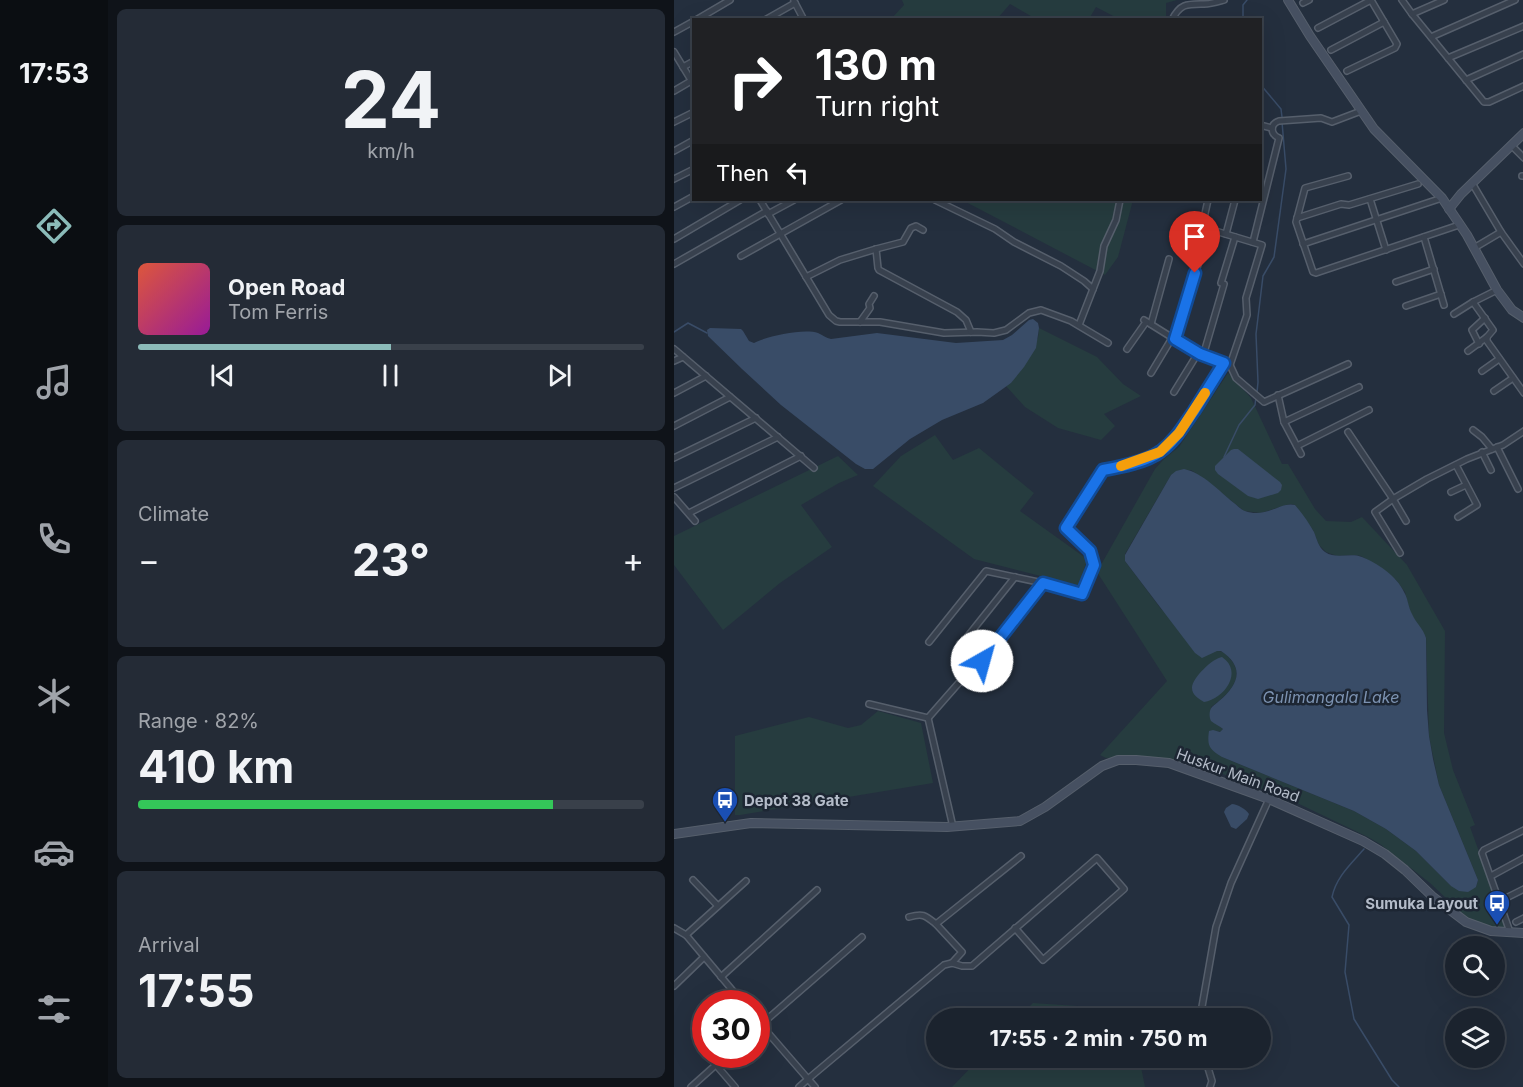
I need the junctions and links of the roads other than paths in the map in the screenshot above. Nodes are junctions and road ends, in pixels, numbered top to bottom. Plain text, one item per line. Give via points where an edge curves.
1 (730, 0) edge
2 (1224, 0) edge
3 (1288, 0) edge
4 (1371, 0) edge
5 (1402, 0) edge
6 (1444, 0) edge
7 (1515, 0) edge
8 (794, 1) edge
9 (1412, 14) junction
10 (698, 18) edge
11 (769, 18) edge
12 (803, 18) edge
13 (1173, 18) edge
14 (692, 22) edge
15 (1384, 22) junction
16 (1523, 26) edge
17 (1318, 28) dead end
18 (674, 32) edge
19 (1431, 37) junction
20 (1331, 50) dead end
21 (674, 52) edge
22 (1523, 54) edge
23 (1448, 58) junction
24 (676, 59) edge
25 (692, 62) edge
26 (683, 67) junction
27 (1347, 71) dead end
28 (1466, 80) junction
29 (692, 83) edge
30 (1523, 86) edge
31 (674, 91) edge
32 (1361, 111) junction
33 (692, 113) edge
34 (674, 122) edge
35 (1262, 126) edge
36 (1272, 128) junction
37 (1523, 133) edge
38 (692, 141) edge
39 (1511, 146) junction
40 (674, 151) edge
41 (1523, 158) edge
42 (692, 170) edge
43 (1348, 176) dead end
44 (674, 179) edge
45 (1472, 183) junction
46 (1418, 184) dead end
47 (692, 197) edge
48 (1442, 198) junction
49 (1370, 199) junction
50 (738, 201) edge
51 (761, 201) edge
52 (792, 201) edge
53 (839, 201) edge
54 (937, 201) edge
55 (1120, 201) edge
56 (1208, 201) edge
57 (1235, 201) edge
58 (674, 207) edge
59 (1449, 209) junction
60 (767, 213) junction
61 (1297, 218) junction
62 (1377, 220) junction
63 (1459, 225) junction
64 (1209, 229) junction
65 (923, 230) dead end
66 (1501, 232) junction
67 (781, 234) junction
68 (1226, 234) junction
69 (1235, 237) junction
70 (1424, 237) junction
71 (674, 239) edge
72 (1253, 242) junction
73 (1303, 244) junction
74 (1474, 248) junction
75 (876, 249) junction
76 (1386, 250) junction
77 (741, 256) dead end
78 (1169, 259) dead end
79 (674, 264) edge
80 (1523, 264) edge
81 (1434, 269) junction
82 (806, 277) junction
83 (1396, 282) dead end
84 (1092, 289) junction
85 (1497, 290) junction
86 (1441, 294) junction
87 (874, 296) dead end
88 (1473, 302) junction
89 (1444, 305) dead end
90 (1406, 306) dead end
91 (1454, 314) dead end
92 (1485, 318) junction
93 (1523, 318) edge
94 (860, 322) junction
95 (1147, 322) junction
96 (1079, 325) junction
97 (971, 332) junction
98 (1487, 337) junction
99 (1174, 338) junction
100 (1108, 343) dead end
101 (1478, 344) junction
102 (674, 349) edge
103 (1127, 349) dead end
104 (1468, 351) dead end
105 (1200, 355) junction
106 (683, 357) junction
107 (1499, 359) junction
108 (674, 361) edge
109 (1227, 364) junction
110 (1348, 364) dead end
111 (1482, 371) dead end
112 (1151, 374) dead end
113 (706, 376) junction
114 (1513, 378) junction
115 (1359, 387) dead end
116 (1494, 391) dead end
117 (1174, 392) dead end
118 (674, 393) edge
119 (1523, 393) edge
120 (1278, 395) junction
121 (730, 397) junction
122 (1369, 411) dead end
123 (755, 418) junction
124 (1284, 422) junction
125 (674, 426) edge
126 (1473, 430) dead end
127 (1523, 431) edge
128 (1349, 432) dead end
129 (778, 437) junction
130 (1296, 446) junction
131 (1494, 448) junction
132 (1482, 452) junction
133 (1301, 454) dead end
134 (801, 456) junction
135 (674, 458) edge
136 (1456, 465) junction
137 (814, 468) dead end
138 (1491, 470) dead end
139 (1466, 485) junction
140 (674, 488) edge
141 (1518, 489) dead end
142 (1451, 492) dead end
143 (674, 497) edge
144 (1393, 499) junction
145 (689, 513) junction
146 (1458, 516) dead end
147 (695, 521) dead end
148 (1406, 521) dead end
149 (1400, 553) dead end
150 (1015, 577) junction
151 (1043, 583) junction
152 (929, 642) dead end
153 (956, 651) dead end
154 (982, 661) dead end
155 (971, 669) dead end
156 (869, 704) dead end
157 (928, 718) junction
158 (1269, 799) junction
159 (953, 827) junction
160 (1523, 830) edge
161 (674, 834) edge
162 (1021, 856) dead end
163 (1523, 858) edge
164 (1491, 876) junction
165 (693, 879) dead end
166 (746, 881) dead end
167 (1523, 889) edge
168 (817, 890) dead end
169 (1500, 901) junction
170 (718, 906) junction
171 (909, 917) dead end
172 (1523, 918) edge
173 (1516, 921) dead end
174 (936, 924) junction
175 (674, 928) edge
176 (1015, 928) junction
177 (1510, 932) junction
178 (1523, 933) edge
179 (686, 935) junction
180 (862, 937) dead end
181 (704, 957) junction
182 (952, 963) junction
183 (721, 977) junction
184 (674, 986) edge
185 (732, 990) edge
186 (1202, 1008) edge
187 (770, 1016) edge
188 (770, 1038) edge
189 (713, 1068) edge
190 (719, 1068) edge
191 (1208, 1068) edge
192 (808, 1079) junction
193 (691, 1087) edge
194 (735, 1087) edge
195 (799, 1087) edge
196 (815, 1087) edge
197 (1210, 1087) edge

1 - 10 street
2 - 13 street via 1182,6
3 - 32 main road
4 - 15 street
4 - 17 street
5 - 9 street
6 - 9 street
7 - 19 street
8 - 11 street
8 - 12 street
9 - 19 street
14 - 18 street
15 - 20 street
15 - 27 street via 1396,46
16 - 23 street
19 - 23 street
21 - 24 street
22 - 28 street
23 - 28 street
24 - 26 street
25 - 26 street
26 - 29 street
28 - 30 street via 1484,102
29 - 31 street
32 - 36 street via 1332,122 1321,118 1283,120 1275,122
32 - 48 main road
33 - 34 street
35 - 36 street
36 - 72 street via 1279,138
37 - 39 main road
38 - 40 street
39 - 41 street
39 - 45 main road
42 - 44 street
43 - 61 street via 1305,188
45 - 59 main road
45 - 66 street
46 - 49 street
47 - 58 street
48 - 59 main road
48 - 62 street
49 - 61 street
49 - 62 street
50 - 71 street
51 - 60 street
52 - 60 street
53 - 67 street
54 - 84 street via 1061,266
55 - 84 street
56 - 64 street via 1202,227
57 - 68 street
59 - 63 main road
60 - 67 street
60 - 79 street
61 - 73 street
62 - 73 street
62 - 76 street
63 - 70 street
63 - 74 main road
64 - 68 street
64 - 99 street
65 - 75 street via 911,228 903,242
66 - 74 street
66 - 80 street
67 - 77 street
67 - 82 street
68 - 69 street
69 - 72 street
69 - 105 street
70 - 76 street
70 - 81 street
72 - 109 street via 1262,244 1246,298 1247,315
73 - 76 street via 1316,273
74 - 85 main road
75 - 82 street via 840,260
75 - 97 street via 880,270 957,312
78 - 95 street
81 - 83 street
81 - 86 street
82 - 94 street via 832,319
84 - 96 street
85 - 88 street
85 - 93 main road
86 - 89 street
86 - 90 street
87 - 94 street
88 - 91 street
88 - 92 street
92 - 98 street via 1493,330
92 - 101 street via 1472,330
94 - 97 street via 944,333
95 - 99 street
95 - 103 street
96 - 97 street via 1041,310 1029,313 1002,332
96 - 100 street
98 - 101 street
98 - 107 street
99 - 105 street
99 - 112 street
101 - 104 street
102 - 106 street
105 - 109 street
105 - 117 street
106 - 108 street
106 - 113 street
107 - 111 street
107 - 114 street
109 - 120 street via 1236,378 1264,402
109 - 151 street via 1167,446 1148,457 1103,470 1066,528 1090,551 1094,565 1082,594
110 - 120 street
113 - 118 street
113 - 121 street
114 - 116 street
114 - 119 street
115 - 124 street
120 - 124 street
121 - 123 street
121 - 125 street
122 - 130 street
123 - 129 street
123 - 135 street
124 - 130 street
126 - 131 street
127 - 131 street
128 - 144 street
129 - 134 street
129 - 140 street
130 - 133 street
131 - 132 street
131 - 141 street
132 - 136 street
132 - 138 street
134 - 137 street
134 - 145 street
136 - 139 street
136 - 144 street
139 - 142 street
139 - 146 street via 1477,505
143 - 145 street
144 - 148 street
144 - 149 street via 1375,512
145 - 147 street
150 - 151 street
150 - 152 street via 986,571
150 - 153 street
151 - 154 street
155 - 157 street
156 - 157 street
157 - 159 street
158 - 159 main road, Huskur Main Road via 1169,763 1118,760 1102,766 1020,821
158 - 177 main road, Huskur Main Road via 1385,854 1466,922 1491,931
158 - 186 street via 1216,927
159 - 161 main road, Huskur Main Road via 751,823
160 - 164 street via 1484,850
162 - 174 street
163 - 164 street
164 - 169 street
165 - 170 street
166 - 170 street
167 - 169 street
168 - 183 street
169 - 177 street
170 - 179 street
171 - 174 street via 927,916
172 - 173 street
174 - 182 street via 962,952
175 - 179 street
176 - 176 street via 1097,858 1124,889 1043,960
176 - 182 street via 972,966
177 - 178 main road, Huskur Main Road
179 - 181 street
180 - 187 street
181 - 183 street
181 - 184 street
182 - 192 street via 944,965
183 - 185 street
188 - 192 street
189 - 193 street
190 - 194 street
191 - 197 street
192 - 195 street
192 - 196 street

